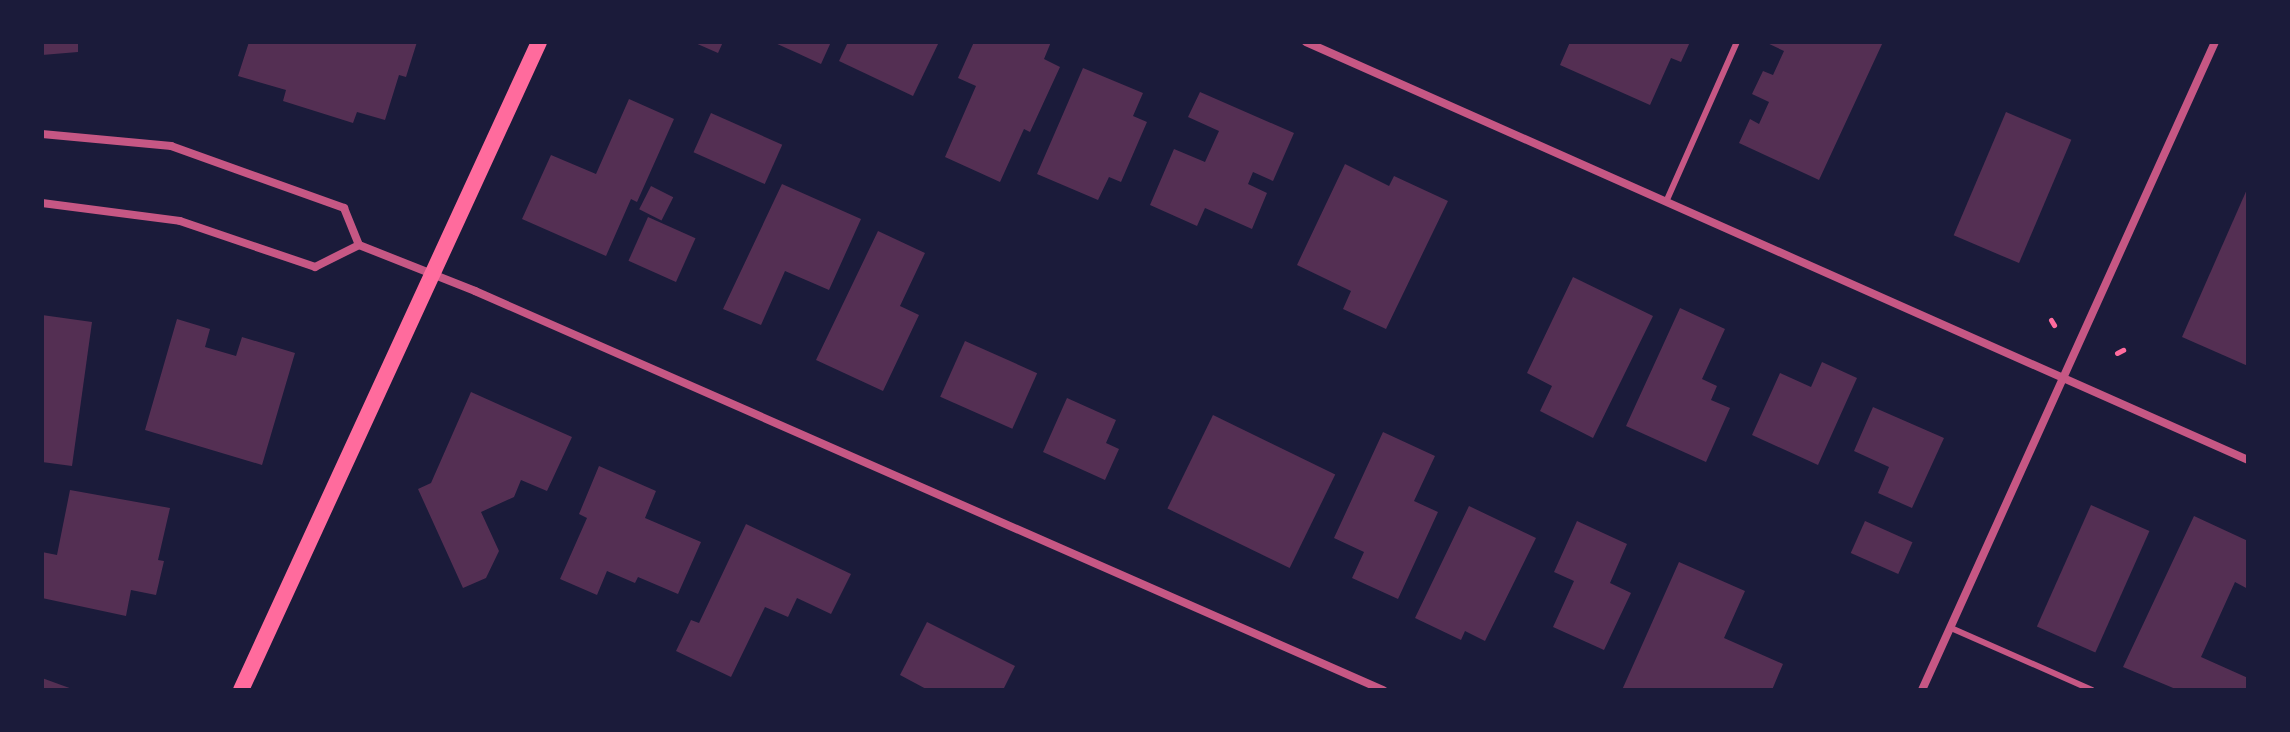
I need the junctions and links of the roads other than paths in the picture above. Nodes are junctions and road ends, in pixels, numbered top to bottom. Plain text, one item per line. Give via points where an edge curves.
1 (539, 42) edge
2 (1306, 42) edge
3 (1737, 42) edge
4 (2215, 42) edge
5 (42, 134) edge
6 (1666, 202) junction
7 (42, 203) edge
8 (359, 245) junction
9 (432, 273) junction
10 (2062, 378) junction
11 (2248, 460) edge
12 (1951, 628) junction
13 (241, 690) edge
14 (1383, 690) edge
15 (1922, 690) edge
16 (2092, 690) edge

1 - 9 main road
2 - 6 street
3 - 6 lane
4 - 10 street
5 - 8 street via 171,146 344,208
6 - 10 street
7 - 8 street via 180,221 315,267
8 - 9 street
9 - 13 main road
9 - 14 street
10 - 11 street
10 - 12 street
12 - 15 street
12 - 16 lane

